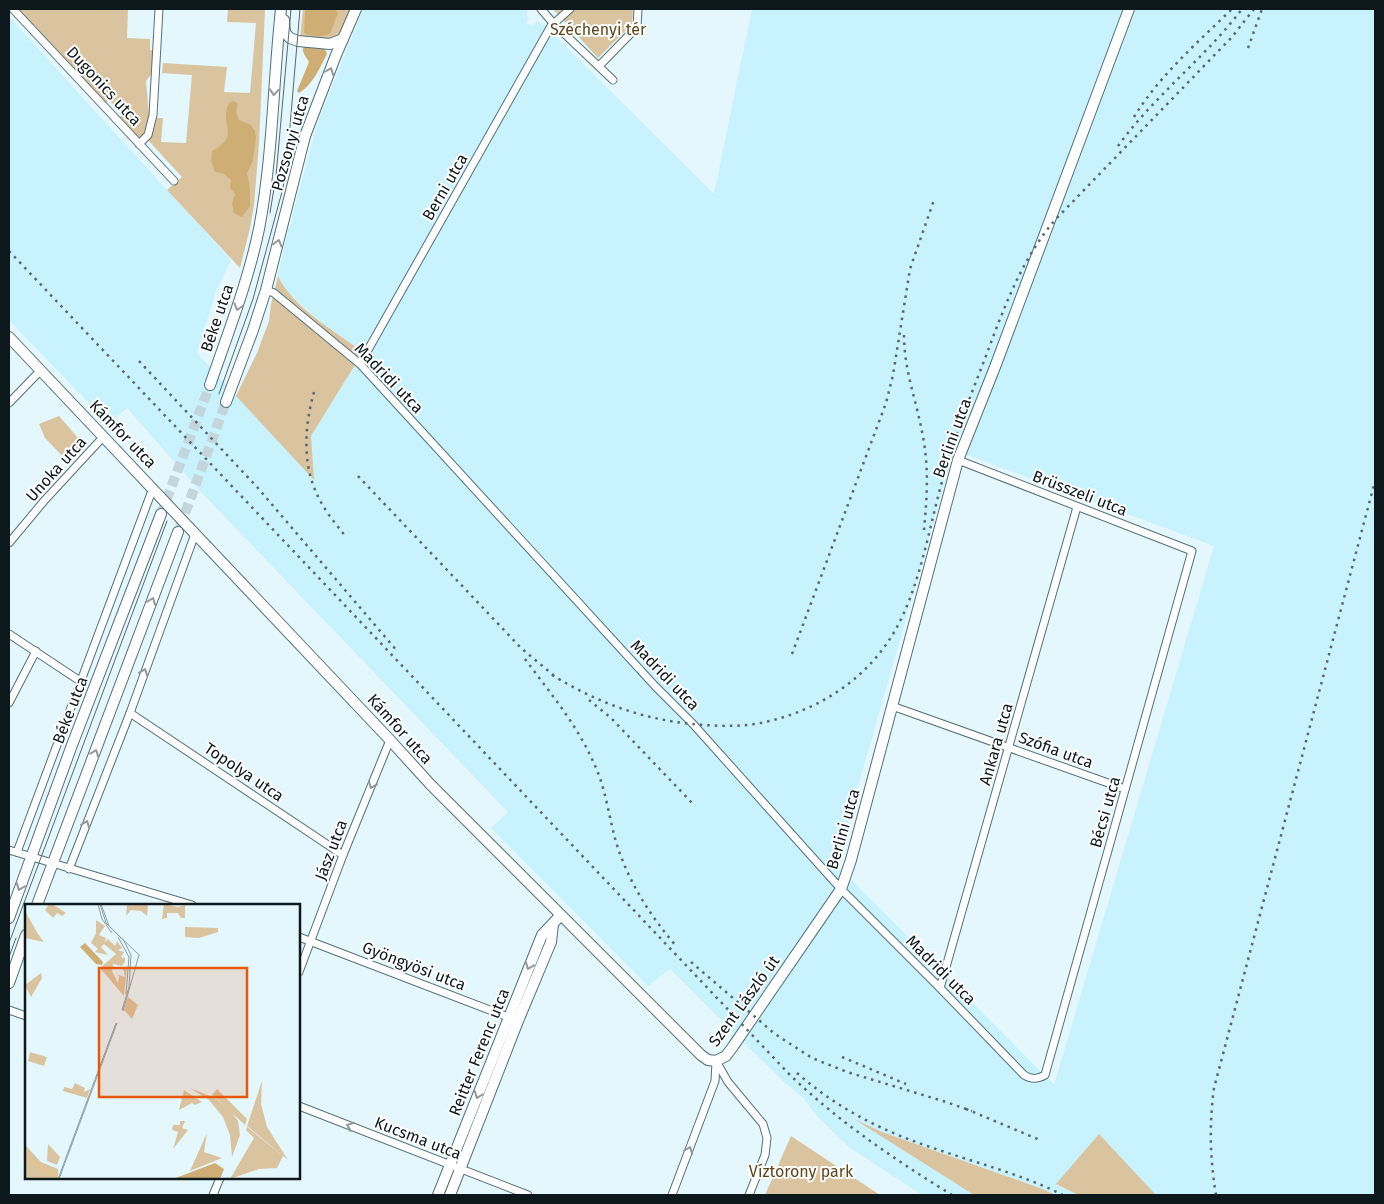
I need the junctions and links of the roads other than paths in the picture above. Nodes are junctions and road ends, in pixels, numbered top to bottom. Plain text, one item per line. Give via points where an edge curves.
1 (13, 9) edge
2 (159, 9) edge
3 (283, 9) edge
4 (356, 9) edge
5 (541, 9) edge
6 (570, 9) edge
7 (638, 9) edge
8 (1130, 9) edge
9 (553, 23) junction
10 (343, 39) junction
11 (599, 66) junction
12 (613, 80) dead end
13 (139, 144) junction
14 (174, 181) dead end
15 (251, 260) joint
16 (266, 290) junction
17 (9, 337) edge
18 (360, 364) junction
19 (41, 370) junction
20 (210, 385) tunnel mouth
21 (226, 402) tunnel mouth
22 (9, 403) edge
23 (104, 436) junction
24 (958, 460) junction
25 (153, 488) junction
26 (1078, 507) junction
27 (161, 514) tunnel mouth
28 (178, 532) tunnel mouth
29 (195, 534) junction
30 (9, 543) edge
31 (1192, 551) joint
32 (9, 634) edge
33 (36, 651) junction
34 (80, 681) junction
35 (9, 703) edge
36 (892, 706) junction
37 (130, 713) junction
38 (390, 740) junction
39 (1009, 748) junction
40 (1125, 789) junction
41 (9, 850) edge
42 (17, 852) junction
43 (343, 855) junction
44 (32, 857) junction
45 (53, 864) junction
46 (69, 869) junction
47 (841, 889) junction
48 (37, 904) edge
49 (189, 904) edge
50 (9, 918) edge
51 (556, 920) junction
52 (300, 937) edge
53 (25, 938) edge
54 (311, 940) junction
55 (300, 969) edge
56 (9, 983) edge
57 (940, 988) junction
58 (9, 1010) edge
59 (25, 1016) edge
60 (513, 1019) junction
61 (716, 1061) junction
62 (1040, 1078) joint
63 (300, 1106) edge
64 (450, 1165) junction
65 (461, 1169) junction
66 (220, 1179) edge
67 (213, 1195) edge
68 (438, 1195) edge
69 (450, 1195) edge
70 (528, 1195) edge
71 (672, 1195) edge
72 (749, 1195) edge

1 - 13 street, Dugonics utca
2 - 13 street via 153,115 148,135
3 - 10 street via 284,30 291,39 330,44
3 -> 15 street, Pozsonyi utca via 268,169
4 - 10 street, Pozsonyi utca
5 - 9 street
6 - 9 street
7 - 11 street via 637,27
8 - 24 street, Berlini utca
9 - 11 street
9 - 18 street, Berni utca
16 -> 10 street, Pozsonyi utca via 305,136
11 - 12 street
13 - 14 street, Dugonics utca
15 -> 20 street, Béke utca via 235,317
16 - 18 street, Madridi utca via 274,293
16 - 21 street
17 - 19 street, Kámfor utca
18 - 47 street, Madridi utca
19 - 22 street
19 - 23 street, Kámfor utca
23 - 25 street, Kámfor utca
23 - 30 street, Unoka utca
24 - 26 street, Brüsszeli utca
24 - 36 street, Berlini utca
25 - 29 street, Kámfor utca
25 - 34 street, Béke utca
26 - 31 street, Brüsszeli utca
26 - 39 street, Ankara utca
27 - 44 street, Béke utca
45 -> 28 street
37 -> 29 street
29 - 38 street, Kámfor utca
31 - 40 street, Bécsi utca
32 - 33 street
33 - 34 street
33 - 35 street
34 - 42 street, Béke utca
36 - 39 street, Szófia utca
36 - 47 street, Berlini utca
37 - 43 street, Topolya utca
46 -> 37 street
38 -> 43 street, Jász utca
38 - 51 street, Kámfor utca
39 - 40 street, Szófia utca
39 - 57 street, Ankara utca
40 - 62 street, Bécsi utca via 1045,1075
41 - 42 street
42 - 44 street
43 - 54 street, Jász utca
44 - 45 street
44 -> 50 street, Béke utca
45 - 46 street
45 - 48 street
46 - 49 street
47 - 57 street, Madridi utca
47 - 61 street, Szent László út via 734,1046 726,1056
51 - 60 street, Reitter Ferenc utca via 551,942
51 - 61 street, Kámfor utca via 700,1055
52 - 54 street, Gyöngyösi utca
53 - 56 street
54 - 55 street, Jász utca
54 - 60 street, Gyöngyösi utca
57 - 62 street, Madridi utca via 1024,1075 1030,1079
58 - 59 street
60 -> 64 street, Reitter Ferenc utca
60 - 65 street, Reitter Ferenc utca
71 -> 61 street, Szent László út via 715,1081
61 - 72 street via 728,1082 763,1124 767,1138 765,1155
64 -> 63 street, Kucsma utca
64 - 65 street, Kucsma utca
64 - 68 street, Reitter Ferenc utca
65 - 69 street, Reitter Ferenc utca
65 - 70 street, Kucsma utca
66 - 67 street

